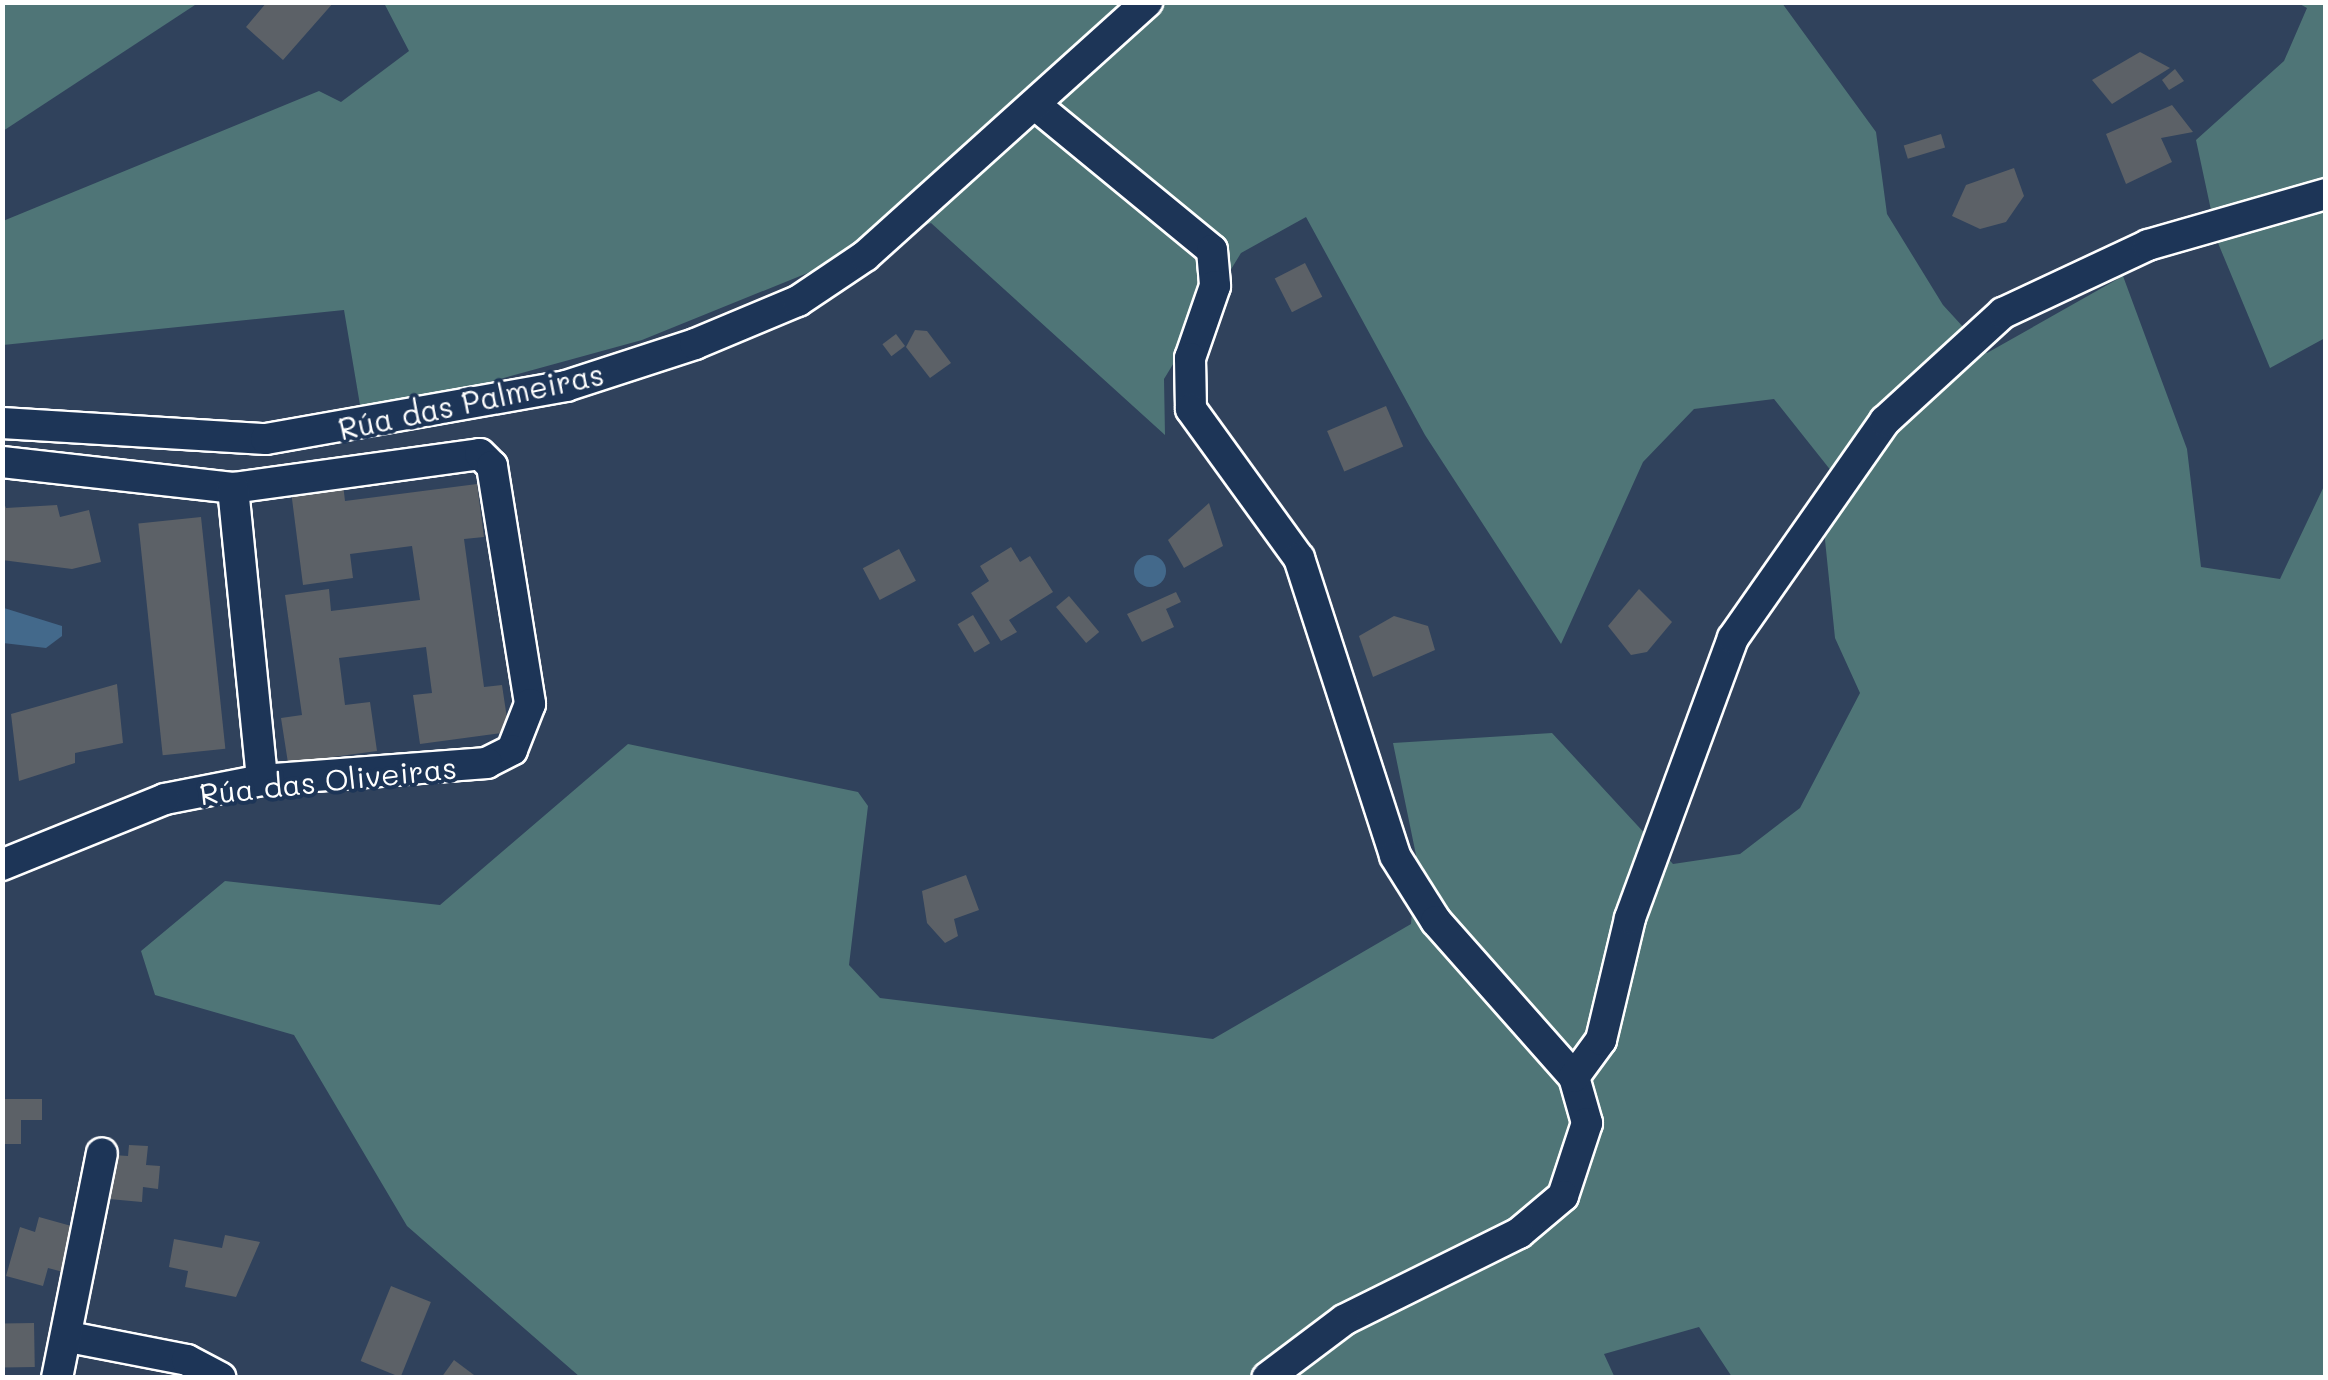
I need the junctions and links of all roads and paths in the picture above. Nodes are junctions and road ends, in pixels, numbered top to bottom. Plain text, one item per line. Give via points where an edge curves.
1 (1147, 2) edge
2 (1038, 108) junction
3 (2326, 194) edge
4 (2, 423) edge
5 (2, 462) edge
6 (233, 488) junction
7 (487, 763) joint
8 (262, 780) junction
9 (2, 865) edge
10 (1574, 1077) junction
11 (102, 1154) dead end
12 (69, 1337) junction
13 (57, 1378) edge
14 (221, 1378) edge
15 (1267, 1378) edge

1 - 2 street, Rúa das Palmeiras
2 - 4 street, Rúa das Palmeiras via 910,220 798,301 566,386 266,439
2 - 10 street via 1212,250 1216,286 1190,358 1191,409 1299,558 1395,856 1418,896
3 - 10 street via 2148,245 2003,313 1885,421 1733,638 1630,918 1601,1040
5 - 6 street, Rúa das Palmeiras
6 - 7 street, Rúa das Palmeiras via 480,454 492,466 530,704 512,750
6 - 8 street
7 - 8 street, Rúa das Oliveiras
8 - 9 street, Rúa das Oliveiras via 165,799
10 - 15 street via 1587,1123 1562,1196 1519,1232 1344,1320
11 - 12 street
12 - 13 street
12 - 14 street via 187,1360

